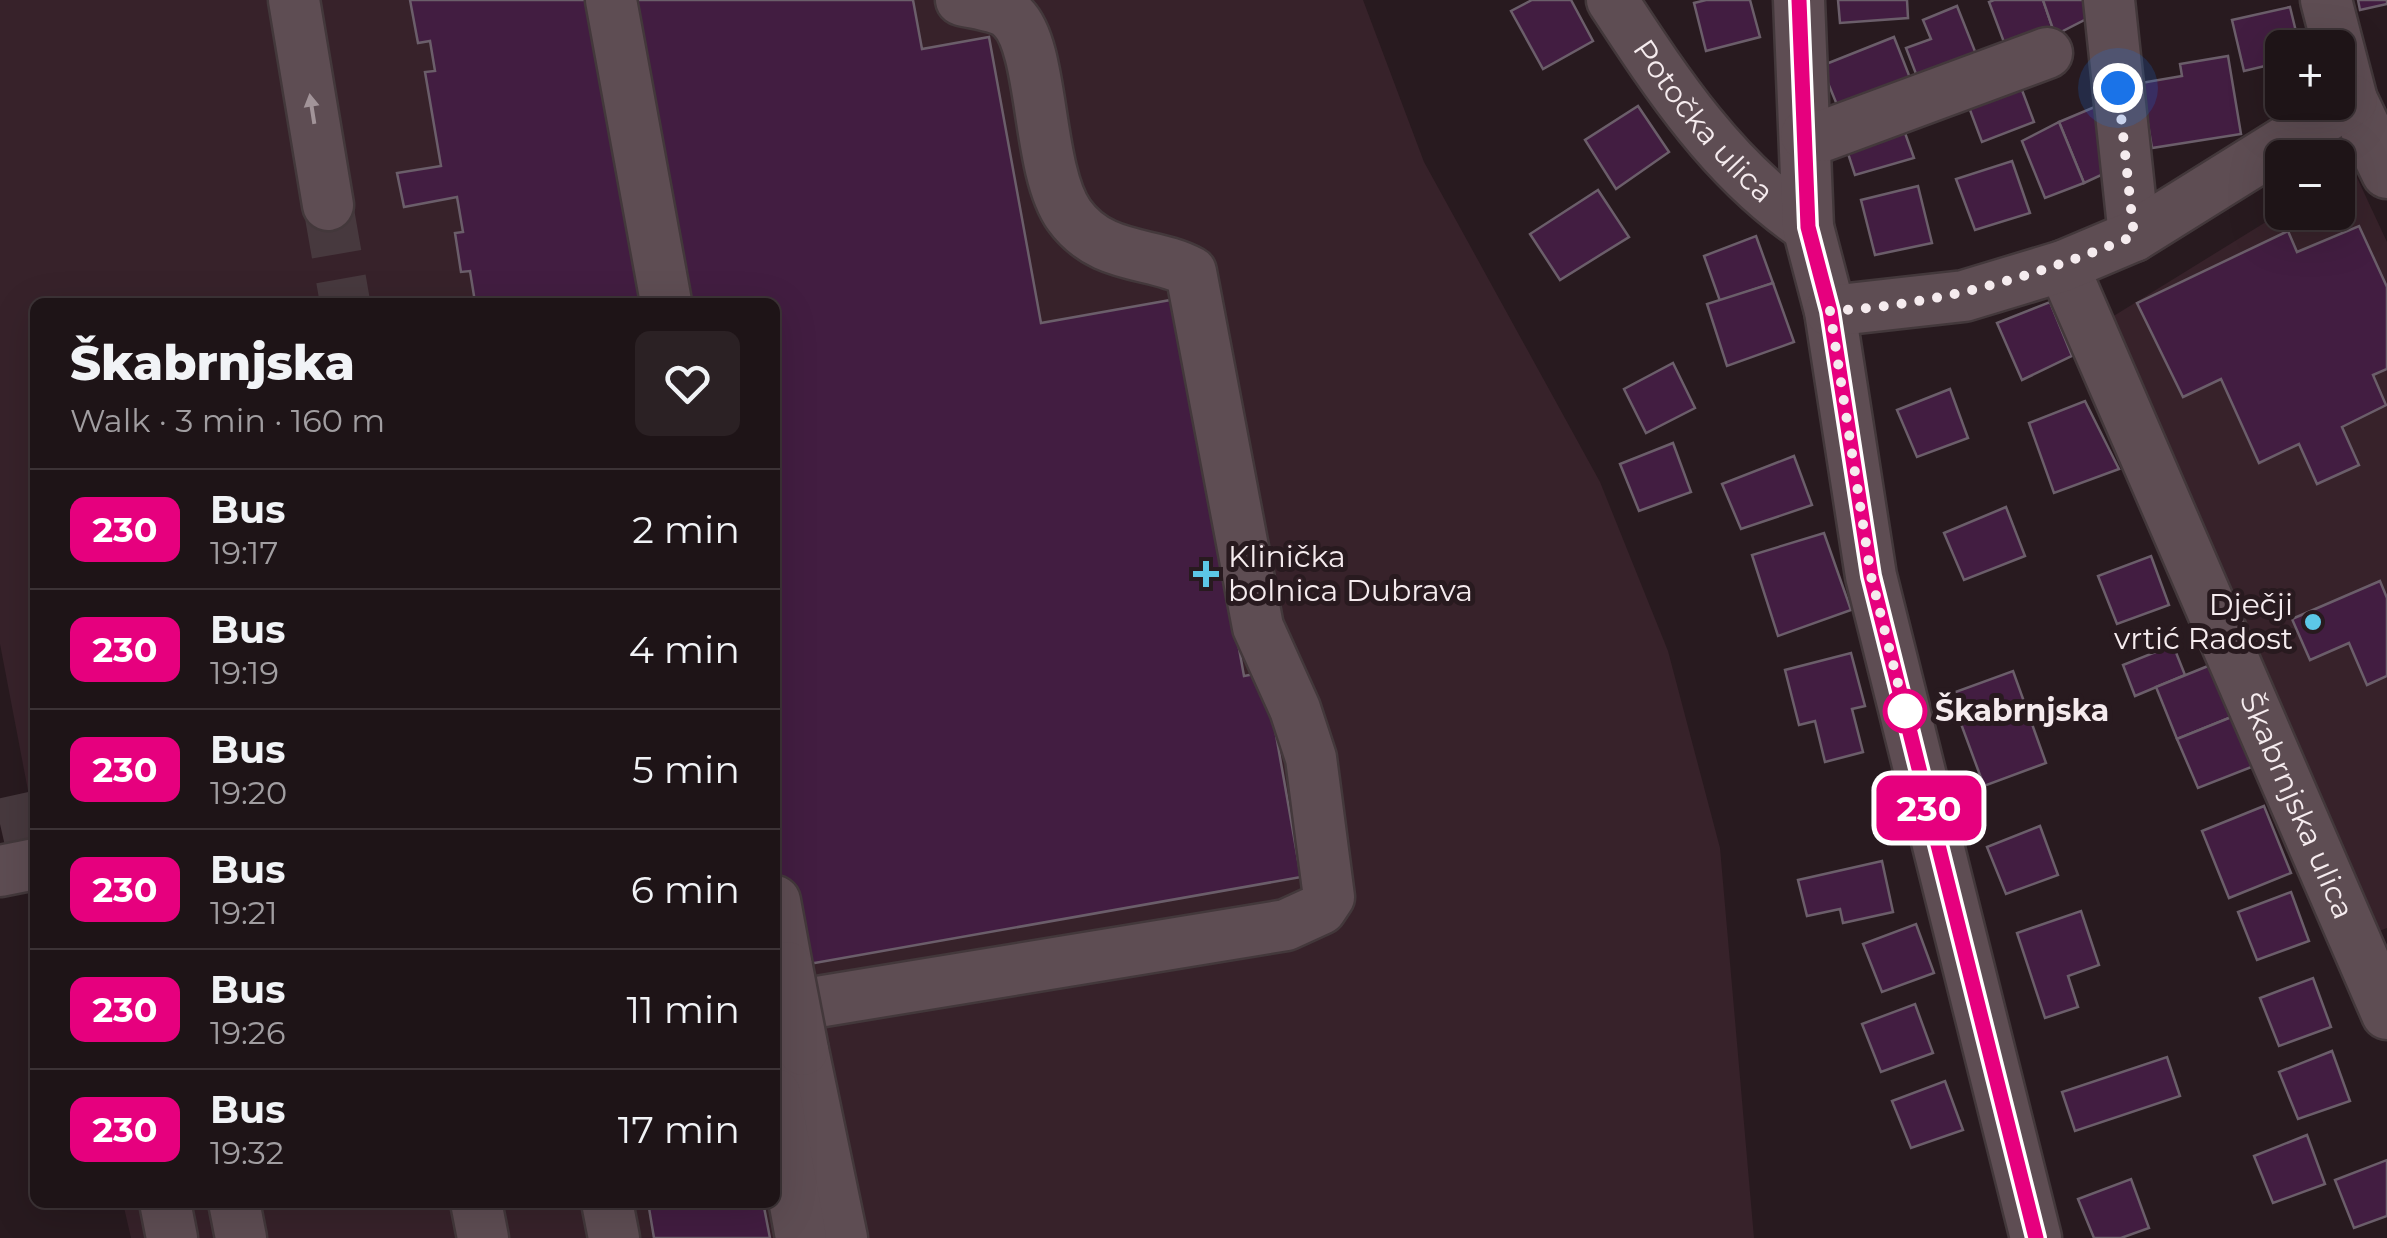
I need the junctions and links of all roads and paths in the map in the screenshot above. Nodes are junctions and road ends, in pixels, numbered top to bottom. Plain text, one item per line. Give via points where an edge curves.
1 (294, 0) edge
2 (611, 0) edge
3 (961, 0) edge
4 (1612, 0) edge
5 (1799, 0) edge
6 (2109, 0) edge
7 (2326, 0) edge
8 (2334, 30) edge
9 (2046, 53) dead end
10 (2355, 106) edge
11 (2320, 120) edge
12 (1806, 135) junction
13 (2387, 173) edge
14 (328, 205) tunnel mouth
15 (1808, 227) junction
16 (2134, 236) junction
17 (2063, 266) junction
18 (665, 298) edge
19 (1830, 311) junction
20 (30, 865) edge
21 (0, 870) edge
22 (781, 988) edge
23 (2387, 1014) edge
24 (780, 1122) edge
25 (166, 1208) edge
26 (235, 1208) edge
27 (477, 1208) edge
28 (608, 1208) edge
29 (172, 1238) edge
30 (241, 1238) edge
31 (483, 1238) edge
32 (614, 1238) edge
33 (801, 1238) edge
34 (842, 1238) edge
35 (2036, 1238) edge

14 -> 1 street
2 - 18 street
3 - 22 street via 1016,20 1033,70 1052,178 1070,216 1116,252 1191,272 1258,627 1311,758 1329,896 1322,908 1286,924
4 - 15 street, Potočka ulica via 1677,100 1770,202
5 - 12 street
6 - 16 street
7 - 8 street
9 - 12 street via 1823,136
10 - 13 street
11 - 16 street
12 - 15 street
15 - 19 street
16 - 17 street
17 - 19 street via 1964,296
17 - 23 street, Škabrnjska ulica
19 - 35 street via 1871,576
20 - 21 street
22 - 34 street, bridge via 803,1050
24 - 33 street
25 - 29 street
26 - 30 street
27 - 31 street
28 - 32 street

